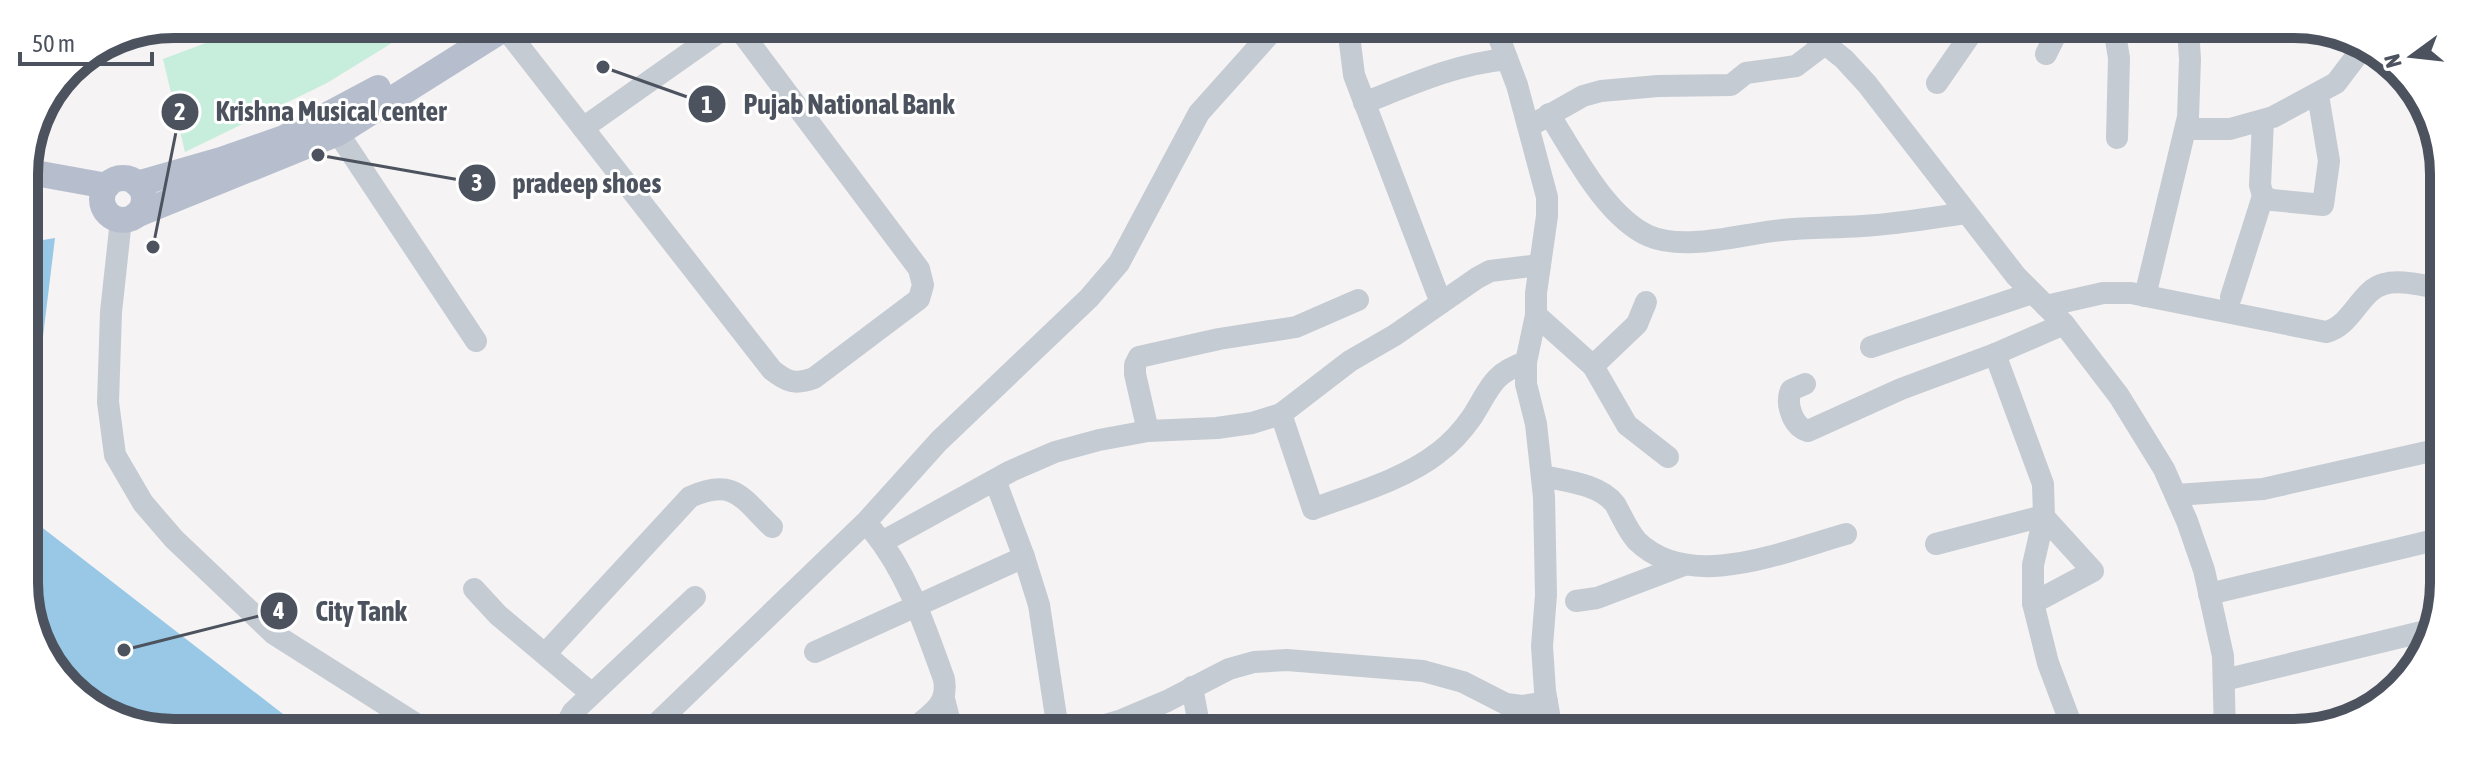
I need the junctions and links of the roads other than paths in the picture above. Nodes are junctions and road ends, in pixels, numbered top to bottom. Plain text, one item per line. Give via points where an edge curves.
1 (459, 38) edge
2 (489, 38) edge
3 (517, 38) edge
4 (711, 38) edge
5 (746, 38) edge
6 (1266, 38) edge
7 (1349, 38) edge
8 (1499, 38) edge
9 (1818, 38) edge
10 (1968, 38) edge
11 (2054, 38) edge
12 (2116, 38) edge
13 (2188, 38) edge
14 (1825, 44) junction
15 (2357, 53) edge
16 (2046, 54) dead end
17 (1507, 59) junction
18 (1937, 83) dead end
19 (2318, 95) junction
20 (1364, 103) junction
21 (1549, 114) junction
22 (2263, 121) junction
23 (1529, 127) junction
24 (583, 128) junction
25 (2186, 129) junction
26 (338, 133) junction
27 (2117, 138) dead end
28 (38, 174) edge
29 (137, 184) junction
30 (107, 186) junction
31 (2263, 196) junction
32 (1965, 213) junction
33 (128, 218) junction
34 (1540, 265) junction
35 (2430, 287) edge
36 (2145, 296) junction
37 (2231, 297) dead end
38 (1358, 300) dead end
39 (2039, 300) junction
40 (1646, 302) dead end
41 (1441, 303) junction
42 (1536, 315) junction
43 (2064, 324) junction
44 (476, 341) dead end
45 (1871, 347) dead end
46 (1995, 354) junction
47 (1526, 362) junction
48 (1593, 366) junction
49 (1805, 384) dead end
50 (1281, 414) junction
51 (1148, 431) junction
52 (2430, 451) edge
53 (1668, 457) dead end
54 (1543, 476) junction
55 (995, 480) junction
56 (2176, 495) junction
57 (2043, 516) junction
58 (866, 522) junction
59 (772, 527) dead end
60 (1846, 534) dead end
61 (2430, 541) edge
62 (882, 542) junction
63 (1936, 544) dead end
64 (1024, 557) junction
65 (1684, 565) junction
66 (474, 589) dead end
67 (2209, 594) junction
68 (695, 597) dead end
69 (1576, 601) dead end
70 (2033, 603) junction
71 (918, 606) junction
72 (2421, 632) edge
73 (815, 652) dead end
74 (546, 653) junction
75 (2224, 680) junction
76 (1192, 687) junction
77 (592, 694) junction
78 (944, 699) junction
79 (1547, 702) junction
80 (408, 719) edge
81 (569, 719) edge
82 (661, 719) edge
83 (923, 719) edge
84 (949, 719) edge
85 (1056, 719) edge
86 (1124, 719) edge
87 (1198, 719) edge
88 (1550, 719) edge
89 (2069, 719) edge
90 (2225, 719) edge

1 - 29 main road via 284,138
2 - 26 main road
3 - 24 street
4 - 24 street
5 - 24 street via 919,269 923,285 919,299 814,378 799,384 772,370
6 - 58 street via 1199,113 1119,263 939,441
7 - 20 street
8 - 17 street
9 - 14 street
10 - 18 street
11 - 16 street
12 - 27 street
13 - 25 street
14 - 21 street via 1796,66 1746,73 1731,85 1611,89
14 - 32 street via 1867,84
15 - 19 street via 2342,76
17 - 20 street via 1450,69
17 - 23 street
19 - 22 street
19 - 31 street via 2329,161 2323,205
20 - 41 street
21 - 23 street
21 - 32 street via 1617,211 1655,238 1710,240
22 - 25 street via 2230,129
22 - 31 street
23 - 34 street via 1547,197
25 - 36 street
26 - 33 main road
26 - 44 street
28 - 30 main road
29 - 30 main road via 124,178
29 - 33 main road via 144,200
30 - 33 main road via 104,207 114,218
31 - 37 street
32 - 39 street
33 - 80 street via 111,312 108,402 115,455 143,503 174,539 274,634
34 - 41 street via 1490,271
34 - 42 street
35 - 36 street via 2379,286 2340,326 2326,332
36 - 39 street via 2103,293
38 - 51 street via 1296,327 1139,357 1135,374
39 - 43 street
39 - 45 street
40 - 48 street via 1637,324
41 - 50 street via 1350,361
42 - 47 street
42 - 48 street
43 - 46 street
43 - 56 street via 2119,396
46 - 49 street via 1808,431 1797,425 1788,401 1791,390
46 - 57 street via 2043,484
47 - 50 street via 1494,379 1471,418 1436,455 1378,485 1313,509
47 - 54 street
48 - 53 street via 1627,425
50 - 51 street via 1217,428
51 - 55 street via 1055,452
52 - 56 street via 2263,489
54 - 65 street via 1608,496 1640,544
54 - 79 street via 1542,646
55 - 62 street
55 - 64 street
56 - 67 street
57 - 63 street
57 - 70 street via 2033,565
57 - 70 street via 2093,571
58 - 62 street
58 - 82 street
59 - 74 street via 735,492 709,488 690,497
60 - 65 street via 1724,566
61 - 67 street
62 - 71 street
64 - 71 street
64 - 85 street via 1039,605
65 - 69 street
66 - 74 street
67 - 75 street
68 - 77 street
70 - 89 street
71 - 73 street
71 - 78 street via 944,679
72 - 75 street
74 - 77 street
75 - 90 street
76 - 79 street via 1229,669 1287,660 1423,671 1463,682 1506,704
76 - 86 street
76 - 87 street
77 - 81 street
78 - 83 street
78 - 84 street
79 - 88 street

